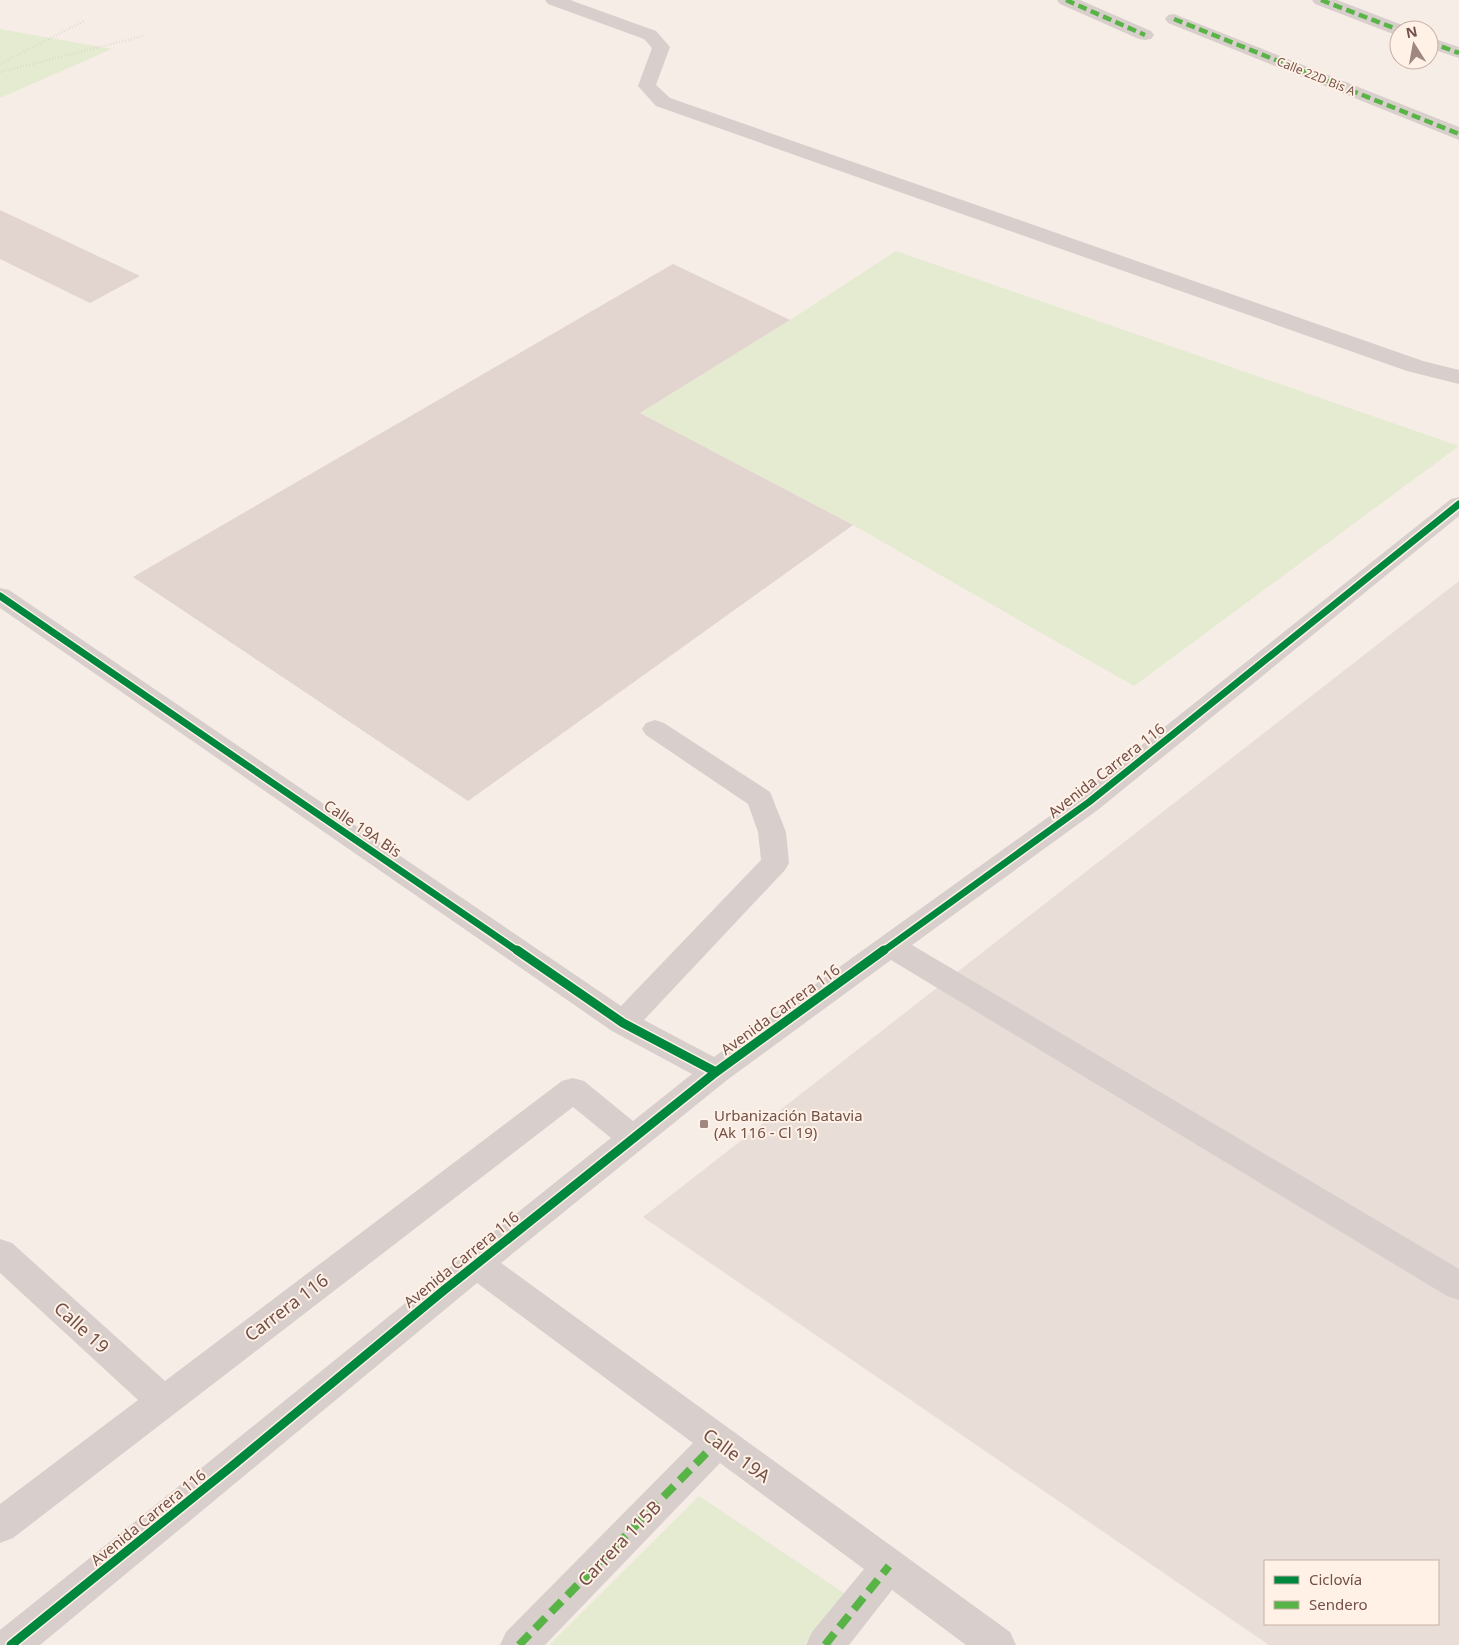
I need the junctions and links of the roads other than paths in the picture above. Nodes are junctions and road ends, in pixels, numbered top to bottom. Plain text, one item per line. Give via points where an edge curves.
1 (554, 0) edge
2 (1066, 0) edge
3 (1321, 0) edge
4 (1174, 19) dead end
5 (1389, 26) edge
6 (1145, 35) dead end
7 (1439, 46) edge
8 (1459, 53) edge
9 (1459, 134) edge
10 (1459, 377) edge
11 (1459, 504) edge
12 (0, 596) edge
13 (655, 729) dead end
14 (890, 946) junction
15 (622, 1023) junction
16 (716, 1072) junction
17 (633, 1138) junction
18 (0, 1253) edge
19 (477, 1264) junction
20 (1459, 1286) edge
21 (163, 1401) junction
22 (718, 1441) junction
23 (0, 1526) edge
24 (889, 1566) junction
25 (11, 1645) edge
26 (519, 1645) edge
27 (824, 1645) edge
28 (997, 1645) edge

1 - 10 street via 650,35 661,47 660,58 647,86 664,102 1415,366
2 - 6 street
3 - 5 street
4 - 9 street, Calle 22D Bis A
7 - 8 street
11 - 14 street, Avenida Carrera 116 via 1089,802
12 - 15 street, Calle 19A Bis
13 - 15 street via 760,799 772,832 775,863
14 - 16 street, Avenida Carrera 116
14 - 20 street
15 - 16 street, Calle 19A Bis
16 - 17 street, Avenida Carrera 116
17 - 19 street, Avenida Carrera 116
17 - 21 street, Carrera 116 via 573,1090
18 - 21 street, Calle 19
19 - 22 street, Calle 19A
19 - 25 street, Avenida Carrera 116
21 - 23 street, Carrera 116
22 - 24 street, Calle 19A
22 - 26 street, Carrera 115B
24 - 27 street
24 - 28 street, Calle 19A

